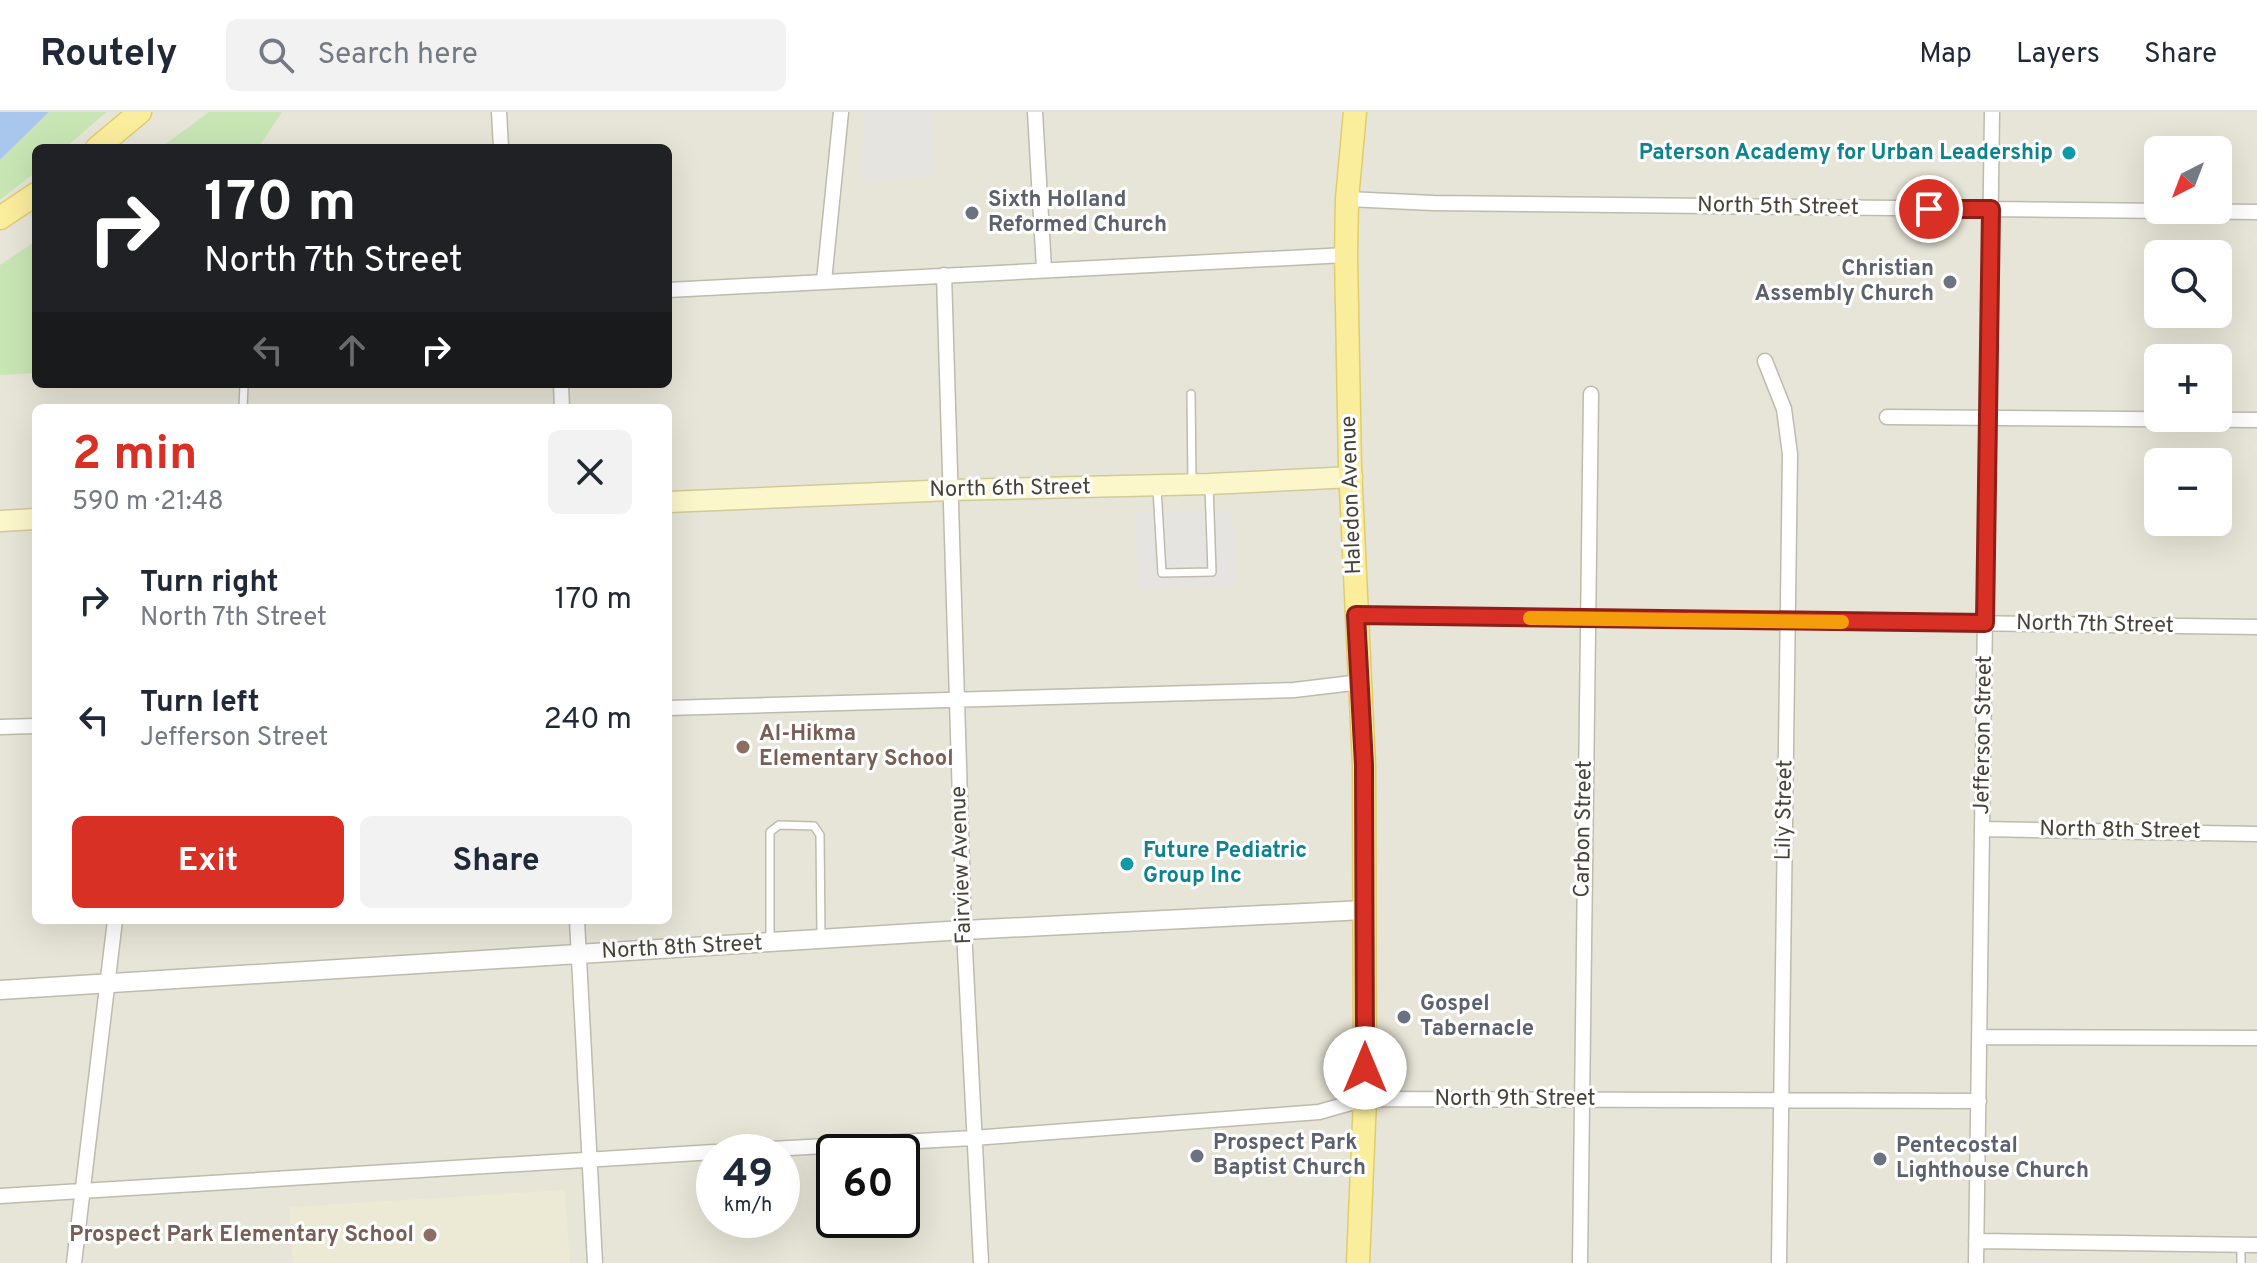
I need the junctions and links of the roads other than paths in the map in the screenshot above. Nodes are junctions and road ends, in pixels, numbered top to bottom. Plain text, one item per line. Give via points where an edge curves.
1 (140, 112) edge
2 (499, 112) edge
3 (841, 112) edge
4 (1035, 112) edge
5 (1355, 112) edge
6 (1992, 112) edge
7 (102, 144) edge
8 (501, 144) edge
9 (32, 197) edge
10 (1347, 199) junction
11 (1991, 209) junction
12 (2257, 212) edge
13 (0, 218) edge
14 (1346, 255) junction
15 (1044, 269) junction
16 (944, 275) junction
17 (824, 281) junction
18 (672, 290) edge
19 (1765, 361) dead end
20 (1191, 394) dead end
21 (1591, 394) dead end
22 (1887, 417) dead end
23 (1987, 418) junction
24 (2257, 420) edge
25 (1352, 477) junction
26 (1201, 484) junction
27 (1156, 485) junction
28 (952, 490) junction
29 (672, 502) edge
30 (32, 519) edge
31 (0, 521) edge
32 (1356, 615) junction
33 (1587, 618) junction
34 (1787, 621) junction
35 (1985, 623) junction
36 (2257, 627) edge
37 (1361, 682) junction
38 (957, 698) junction
39 (672, 708) edge
40 (32, 726) edge
41 (0, 727) edge
42 (1983, 829) junction
43 (2257, 834) edge
44 (1364, 910) junction
45 (114, 924) edge
46 (577, 924) edge
47 (964, 930) junction
48 (821, 940) junction
49 (770, 943) junction
50 (578, 954) junction
51 (107, 984) junction
52 (0, 990) edge
53 (1980, 1037) junction
54 (2257, 1038) edge
55 (1582, 1098) junction
56 (1365, 1099) junction
57 (1781, 1099) junction
58 (1979, 1101) junction
59 (973, 1138) junction
60 (800, 1147) edge
61 (696, 1153) edge
62 (588, 1160) junction
63 (83, 1191) junction
64 (0, 1196) edge
65 (1976, 1241) junction
66 (2241, 1245) junction
67 (2257, 1245) edge
68 (74, 1263) edge
69 (595, 1263) edge
70 (981, 1263) edge
71 (1358, 1263) edge
72 (1580, 1263) edge
73 (1779, 1263) edge
74 (1976, 1263) edge
75 (2241, 1263) edge

1 - 7 main road
2 - 8 street
3 - 17 street
4 - 15 street
5 - 10 main road, Haledon Avenue
6 - 11 street, Jefferson Street
9 - 13 main road
10 - 11 street, North 5th Street
10 - 14 main road, Haledon Avenue
11 - 12 street, North 5th Street
11 - 23 street, Jefferson Street
14 - 15 street
14 - 25 main road, Haledon Avenue
15 - 16 street
16 - 17 street
16 - 28 street, Fairview Avenue
17 - 18 street
19 - 34 street, Lily Street via 1784,409 1790,454
20 - 26 lane
21 - 33 street, Carbon Street
22 - 23 street
23 - 24 street
23 - 35 street, Jefferson Street
25 - 26 main road, North 6th Street
25 - 32 main road, Haledon Avenue
26 - 27 main road, North 6th Street
26 - 27 lane via 1212,572 1192,573 1162,573
27 - 28 main road, North 6th Street
28 - 29 main road, North 6th Street
28 - 38 street, Fairview Avenue
30 - 31 main road
32 - 33 street, North 7th Street
32 - 37 main road, Haledon Avenue
33 - 34 street, North 7th Street
33 - 55 street, Carbon Street
34 - 35 street, North 7th Street
34 - 57 street, Lily Street
35 - 36 street, North 7th Street
35 - 42 street, Jefferson Street
37 - 38 street via 1294,690
37 - 44 main road, Haledon Avenue
38 - 39 street
38 - 47 street, Fairview Avenue
40 - 41 street
42 - 43 street, North 8th Street
42 - 53 street, Jefferson Street
44 - 47 street, North 8th Street
44 - 56 main road, Haledon Avenue
45 - 51 street
46 - 50 street
47 - 48 street, North 8th Street
47 - 59 street, Fairview Avenue
48 - 49 street, North 8th Street
48 - 49 lane via 820,835 814,826 779,825 770,832
49 - 50 street, North 8th Street
50 - 51 street, North 8th Street
50 - 62 street
51 - 52 street, North 8th Street
51 - 63 street
53 - 54 street
53 - 58 street, Jefferson Street
55 - 56 street, North 9th Street
55 - 57 street, North 9th Street
55 - 72 street, Carbon Street
56 - 59 street, North 9th Street via 1319,1112
56 - 71 main road, Haledon Avenue
57 - 58 street, North 9th Street
57 - 73 street, Lily Street
58 - 65 street, Jefferson Street
59 - 60 street, North 9th Street
59 - 70 street, Fairview Avenue
61 - 62 street, North 9th Street
62 - 63 street, North 9th Street
62 - 69 street
63 - 64 street, North 9th Street
63 - 68 street
65 - 66 street
65 - 74 street, Jefferson Street
66 - 67 street
66 - 75 lane

